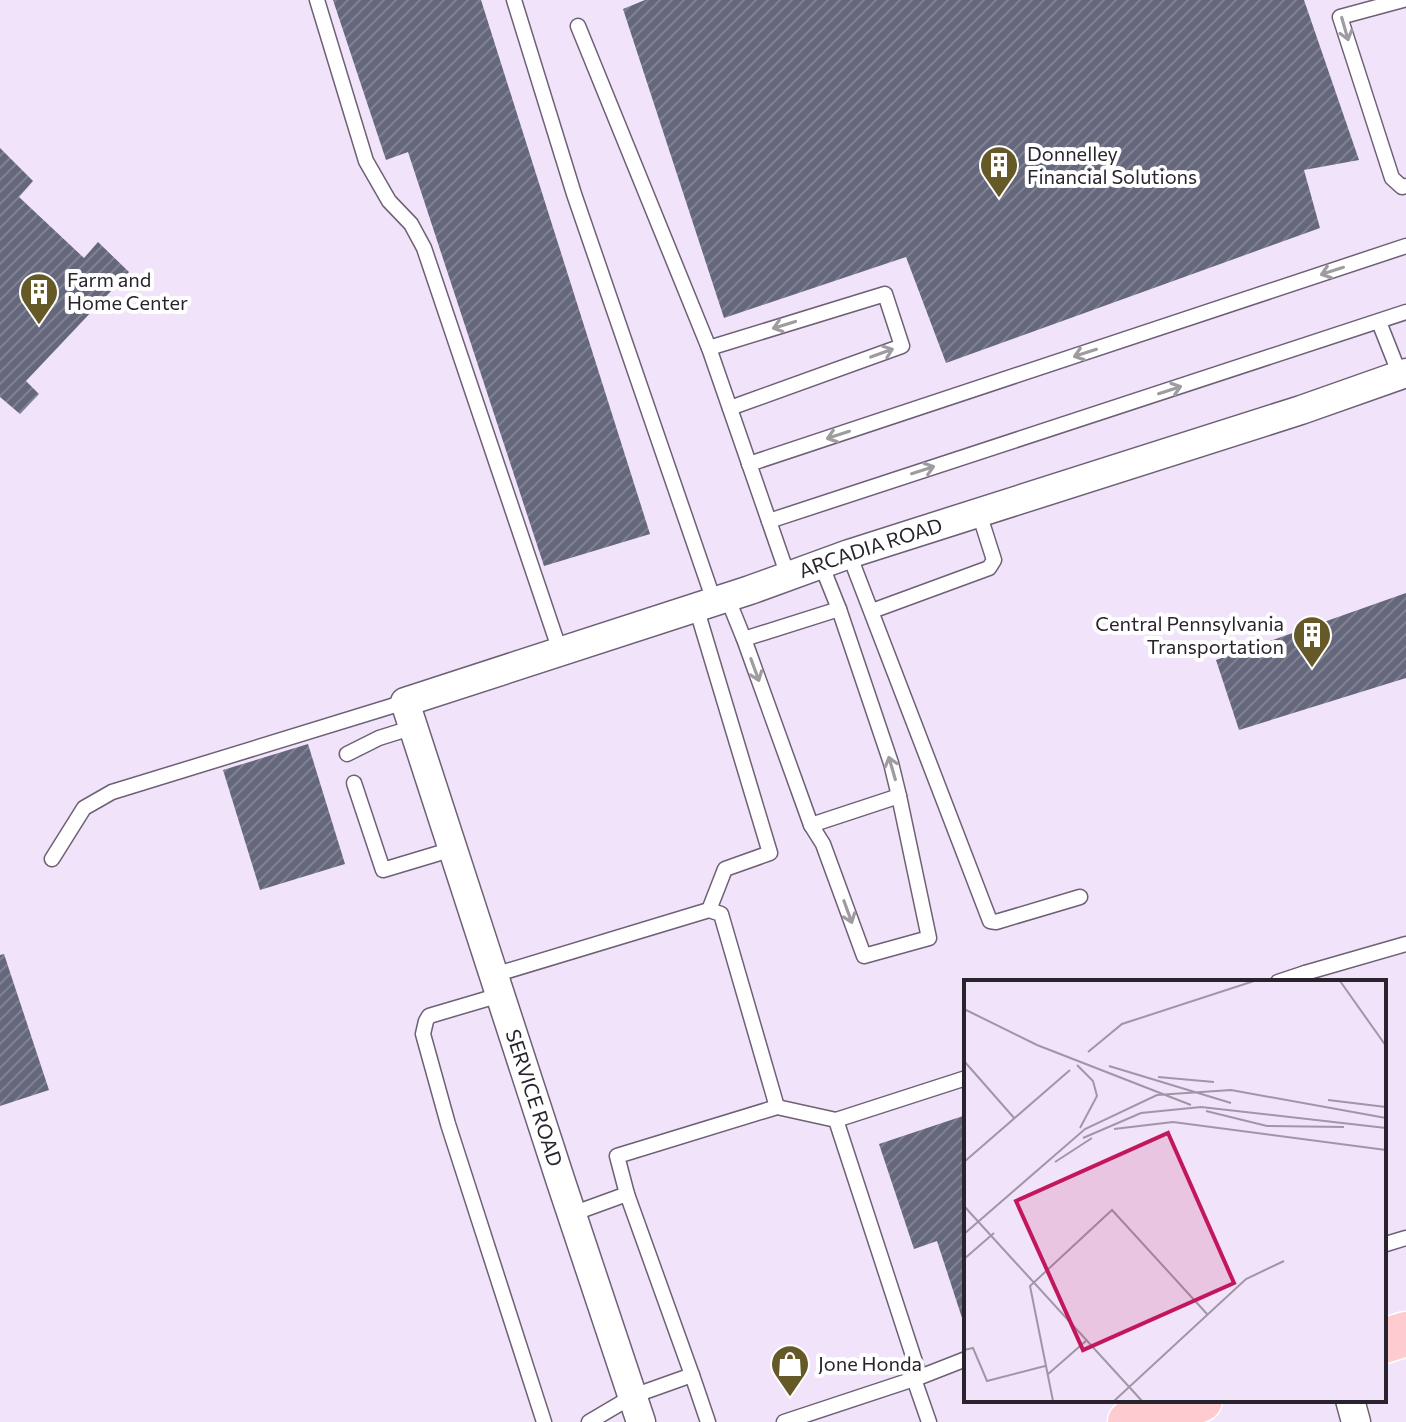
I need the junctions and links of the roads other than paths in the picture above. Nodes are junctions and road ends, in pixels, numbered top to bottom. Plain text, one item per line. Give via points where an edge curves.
1 (317, 0) edge
2 (514, 0) edge
3 (1403, 0) edge
4 (578, 26) dead end
5 (1406, 186) edge
6 (1406, 246) edge
7 (1406, 312) edge
8 (1379, 322) junction
9 (709, 348) junction
10 (1403, 374) edge
11 (730, 408) junction
12 (749, 464) junction
13 (979, 513) junction
14 (769, 521) junction
15 (849, 554) junction
16 (821, 564) junction
17 (788, 576) junction
18 (712, 602) junction
19 (839, 609) junction
20 (872, 611) junction
21 (744, 639) junction
22 (560, 651) junction
23 (410, 714) junction
24 (347, 754) dead end
25 (354, 783) dead end
26 (899, 796) junction
27 (811, 825) junction
28 (453, 849) junction
29 (52, 859) dead end
30 (1080, 897) dead end
31 (709, 910) junction
32 (1406, 944) edge
33 (1306, 978) edge
34 (497, 985) junction
35 (964, 1079) edge
36 (777, 1107) junction
37 (836, 1120) junction
38 (627, 1194) junction
39 (572, 1214) junction
40 (1406, 1238) edge
41 (1386, 1242) edge
42 (1406, 1334) edge
43 (1386, 1340) edge
44 (964, 1360) edge
45 (692, 1375) junction
46 (917, 1378) junction
47 (1191, 1402) edge
48 (1351, 1402) edge
49 (637, 1409) edge
50 (1147, 1412) edge
51 (789, 1421) edge
52 (544, 1422) edge
53 (589, 1422) edge
54 (708, 1422) edge
55 (929, 1422) edge
56 (1356, 1422) edge

1 - 22 lane via 366,161 424,248
2 - 18 lane
3 -> 5 lane via 1340,17 1392,178
4 - 9 lane
6 -> 12 lane
7 - 8 lane
8 - 10 lane
14 -> 8 lane
9 - 11 lane
11 -> 9 lane via 902,346 885,294
10 - 13 street, ARCADIA ROAD
11 - 12 lane
12 - 14 lane
13 - 15 street, ARCADIA ROAD
13 - 20 lane via 994,560 989,568
14 - 17 lane
15 - 16 street, ARCADIA ROAD
15 - 20 lane
16 - 17 street, ARCADIA ROAD
16 - 19 lane
17 - 18 street, ARCADIA ROAD
18 - 21 lane
18 - 22 street, ARCADIA ROAD
18 - 31 lane via 770,853 725,869
19 - 21 lane
26 -> 19 lane
20 - 30 lane via 990,921
21 -> 27 lane
22 - 23 street, ARCADIA ROAD
23 - 24 lane
23 - 28 street, SERVICE ROAD
23 - 29 lane via 112,792 84,808
25 - 28 lane via 383,870
26 - 27 lane
27 -> 26 lane via 864,956 929,938
28 - 34 street, SERVICE ROAD
31 - 34 lane
31 - 36 lane via 721,914
32 - 33 lane
34 - 39 street, SERVICE ROAD
34 - 52 lane via 429,1016 423,1034
35 - 37 lane
36 - 37 lane
36 - 38 lane via 617,1156
37 - 46 lane
38 - 39 lane
38 - 45 lane
39 - 49 street, SERVICE ROAD
40 - 41 lane
42 - 43 main road
44 - 46 lane
45 - 49 lane
45 - 54 lane
46 - 51 lane
46 - 55 lane
47 - 50 main road
48 - 56 street
49 - 53 lane

